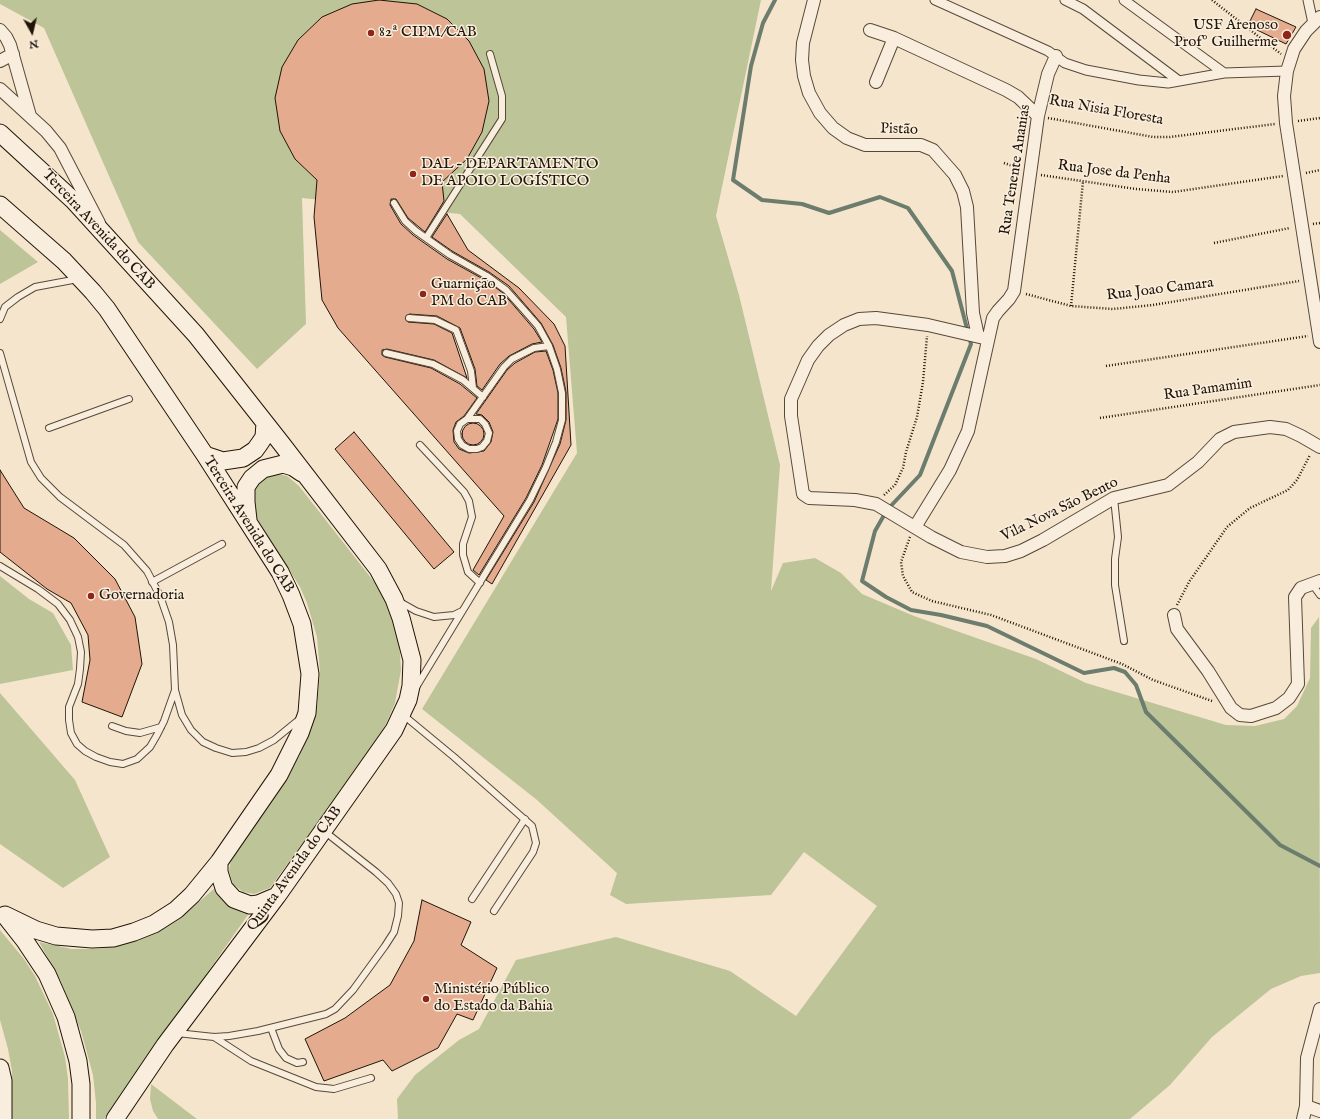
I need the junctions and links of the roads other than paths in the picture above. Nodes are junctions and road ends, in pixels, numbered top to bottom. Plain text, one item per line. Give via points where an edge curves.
1 (814, 0) edge
2 (935, 0) edge
3 (1065, 0) edge
4 (1124, 0) edge
5 (1308, 0) edge
6 (1317, 20) edge
7 (0, 30) edge
8 (870, 30) dead end
9 (894, 38) junction
10 (13, 54) junction
11 (490, 54) dead end
12 (1056, 56) junction
13 (0, 61) edge
14 (1288, 66) junction
15 (1224, 73) junction
16 (1179, 81) junction
17 (876, 82) dead end
18 (0, 89) edge
19 (1038, 116) junction
20 (30, 117) junction
21 (0, 133) edge
22 (394, 203) dead end
23 (0, 205) edge
24 (106, 236) junction
25 (426, 238) junction
26 (81, 278) junction
27 (409, 318) dead end
28 (0, 319) edge
29 (983, 338) junction
30 (1319, 338) edge
31 (549, 346) junction
32 (0, 353) edge
33 (386, 353) dead end
34 (473, 388) junction
35 (483, 397) junction
36 (129, 399) dead end
37 (467, 419) junction
38 (265, 423) junction
39 (49, 428) dead end
40 (420, 445) dead end
41 (1318, 445) edge
42 (205, 455) junction
43 (307, 476) junction
44 (1114, 498) junction
45 (249, 522) junction
46 (915, 526) junction
47 (222, 544) dead end
48 (0, 566) edge
49 (152, 582) junction
50 (1316, 582) edge
51 (480, 583) junction
52 (1320, 595) edge
53 (394, 599) junction
54 (463, 610) junction
55 (1174, 615) road end
56 (1124, 641) dead end
57 (175, 690) junction
58 (406, 707) junction
59 (307, 713) junction
60 (112, 726) dead end
61 (161, 727) junction
62 (525, 819) junction
63 (324, 830) junction
64 (219, 862) junction
65 (277, 896) junction
66 (472, 899) dead end
67 (494, 911) dead end
68 (2, 914) edge
69 (1320, 1009) edge
70 (271, 1028) junction
71 (174, 1033) junction
72 (214, 1037) junction
73 (303, 1062) dead end
74 (0, 1068) edge
75 (371, 1078) dead end
76 (1306, 1106) junction
77 (1320, 1111) edge
78 (3, 1119) edge
79 (81, 1119) edge
80 (115, 1119) edge
81 (1303, 1119) edge

1 - 29 street, Pistão via 802,42 802,60 809,93 820,113 833,128 847,138 865,145 921,145 933,150 955,175 967,207 972,297
2 - 12 street
3 - 16 street via 1083,9
4 - 15 street
5 - 6 street
6 - 14 street via 1300,40
7 - 10 street
8 - 9 street, Rua Nisia Floresta
9 - 17 street
9 - 19 street, Rua Nisia Floresta via 1006,90 1018,97
10 - 13 street
10 - 20 street
11 - 25 lane via 502,96 502,119
12 - 16 street via 1070,65 1086,70 1155,82
12 - 19 street, Rua Tenente Ananias via 1048,74
14 - 15 street
14 - 30 street via 1284,96 1286,123
15 - 16 street
18 - 20 street
19 - 29 street, Rua Tenente Ananias via 1014,291 993,318
20 - 24 street via 60,148
21 - 24 main road, Terceira Avenida do CAB via 74,201
22 - 25 lane via 405,221
23 - 26 main road, Terceira Avenida do CAB
24 - 38 main road, Terceira Avenida do CAB via 196,335
25 - 31 lane via 506,290 538,326
26 - 28 lane via 35,287 5,307
26 - 42 main road, Terceira Avenida do CAB via 107,309
27 - 34 lane via 435,320 456,330 471,371
29 - 46 street via 968,431 950,470
29 - 46 street, Vila Nova São Bento via 928,325 876,318 859,319 844,325 818,346 808,360 791,399 791,416 803,494 809,498 866,501
31 - 35 lane via 534,348 512,359
31 - 51 lane via 562,393 562,420 556,442 530,500
32 - 49 lane via 31,462 41,478 60,497 124,545 147,572
33 - 34 lane via 433,364
34 - 35 lane
35 - 37 lane
36 - 39 lane
37 - 37 lane via 460,424 457,431 458,439 462,446 469,449 482,447 489,433 485,424 474,418
38 - 42 main road via 264,437 255,450 243,458 224,461
38 - 43 main road, Terceira Avenida do CAB
40 - 51 lane via 464,492 469,501 472,518 463,544 463,555 468,572
41 - 44 street, Vila Nova São Bento via 1286,429 1270,427 1234,432 1220,439 1198,462 1168,485
42 - 45 main road, Terceira Avenida do CAB
43 - 45 main road via 283,464 263,469 246,487
43 - 53 main road, Terceira Avenida do CAB via 378,569
44 - 46 street, Vila Nova São Bento via 1043,540 1005,556 986,557 960,552 931,538
44 - 56 lane via 1118,538 1115,585
45 - 59 main road, Terceira Avenida do CAB via 286,584 302,624 310,674
47 - 49 lane
48 - 61 lane via 58,604 78,637 81,652 80,669 78,684 69,707 71,733 77,744 96,758 123,764 137,759 150,747
49 - 57 lane via 169,622
50 - 52 lane
50 - 55 street via 1301,588 1295,597 1298,684 1289,698 1276,708 1251,716 1240,715 1231,708 1208,671 1176,629
51 - 54 lane
53 - 54 lane via 434,617 454,615
53 - 58 main road, Quinta Avenida do CAB via 412,660 412,679
54 - 58 lane
57 - 59 lane via 182,715 191,730 203,742 232,753 259,748 274,740
57 - 61 lane
58 - 62 lane
58 - 63 main road, Quinta Avenida do CAB via 394,730
59 - 64 main road, Terceira Avenida do CAB via 279,775
60 - 61 lane via 140,732
62 - 66 lane
62 - 67 lane via 532,826 535,835 533,852
63 - 65 main road, Quinta Avenida do CAB
63 - 70 lane via 388,883 396,894 399,904 394,932 353,990 335,1008 316,1017
64 - 65 main road via 224,888 234,899 250,905
64 - 68 main road, Terceira Avenida do CAB via 176,910 154,924 112,938 76,939 56,936
65 - 71 main road, Quinta Avenida do CAB
68 - 79 main road via 25,941 47,974 66,1017 78,1061
69 - 76 street via 1307,1058
70 - 72 lane
70 - 73 lane via 279,1049 286,1058 297,1063
71 - 72 lane
71 - 80 main road, Quinta Avenida do CAB
72 - 75 lane via 251,1061 316,1087 334,1089
74 - 78 main road via 3,1081
76 - 77 street
76 - 81 street

